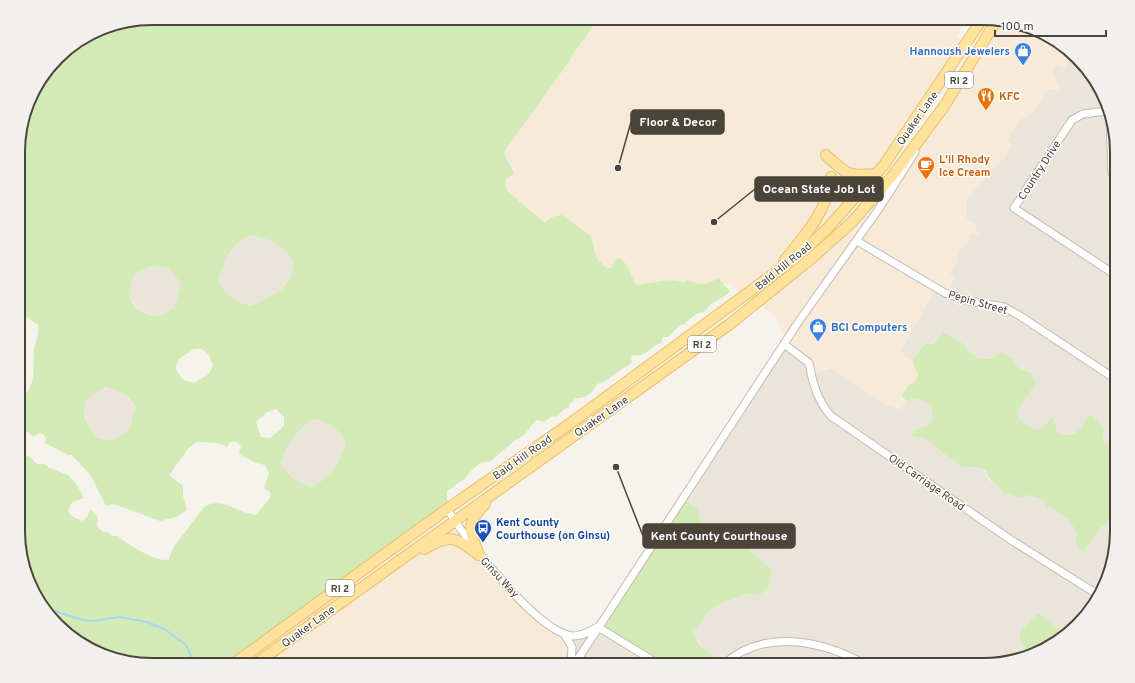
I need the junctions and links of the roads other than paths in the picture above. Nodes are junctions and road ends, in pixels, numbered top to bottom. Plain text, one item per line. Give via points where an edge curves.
1 (979, 25) edge
2 (993, 26) edge
3 (932, 96) junction
4 (945, 106) junction
5 (1103, 111) edge
6 (922, 138) junction
7 (826, 155) dead end
8 (877, 174) junction
9 (832, 177) dead end
10 (843, 212) joint
11 (857, 241) junction
12 (1110, 271) edge
13 (771, 277) junction
14 (784, 344) junction
15 (1110, 375) edge
16 (510, 480) junction
17 (448, 509) junction
18 (454, 520) junction
19 (479, 555) junction
20 (369, 582) junction
21 (1094, 592) edge
22 (598, 627) junction
23 (564, 634) junction
24 (252, 651) junction
25 (238, 658) edge
26 (242, 658) edge
27 (264, 658) edge
28 (573, 658) edge
29 (578, 658) edge
30 (649, 658) edge
31 (731, 658) edge
32 (851, 658) edge

1 - 3 main road, Quaker Lane / RI 2
2 - 4 main road, Quaker Lane / RI 2
3 - 4 main road
3 - 8 main road, Quaker Lane / RI 2
4 - 6 main road, Quaker Lane / RI 2
5 - 12 street, Country Drive via 1087,113 1072,120 1014,208
6 - 11 street, Quaker Lane via 907,167
6 - 16 main road, Quaker Lane / RI 2 via 851,223 813,257 730,324
7 - 8 main road via 848,173 856,176
8 - 10 main road, Quaker Lane / RI 2
9 - 13 main road via 821,212
10 - 13 main road, Bald Hill Road / RI 2 via 804,251
11 - 14 street, Quaker Lane
11 - 15 street, Pepin Street via 945,293 969,301 1004,307
13 - 17 main road, Bald Hill Road / RI 2
14 - 21 street, Old Carriage Road via 809,363 815,393 831,416 1011,540
14 - 22 street, Quaker Lane
16 - 18 main road, Quaker Lane / RI 2
16 - 19 main road via 470,523
17 - 18 street, Ginsu Way
17 - 24 main road, Bald Hill Road / RI 2
18 - 19 street, Ginsu Way
18 - 20 main road, Quaker Lane / RI 2
19 - 20 main road via 451,538 442,539
19 - 23 street, Ginsu Way via 526,605
20 - 27 main road, Quaker Lane / RI 2
22 - 23 street via 578,636
22 - 29 street, Quaker Lane
22 - 30 street
23 - 28 street, Ginsu Way via 572,647
24 - 25 main road
24 - 26 main road, Bald Hill Road / RI 2
31 - 32 street via 753,646 788,641 832,649

